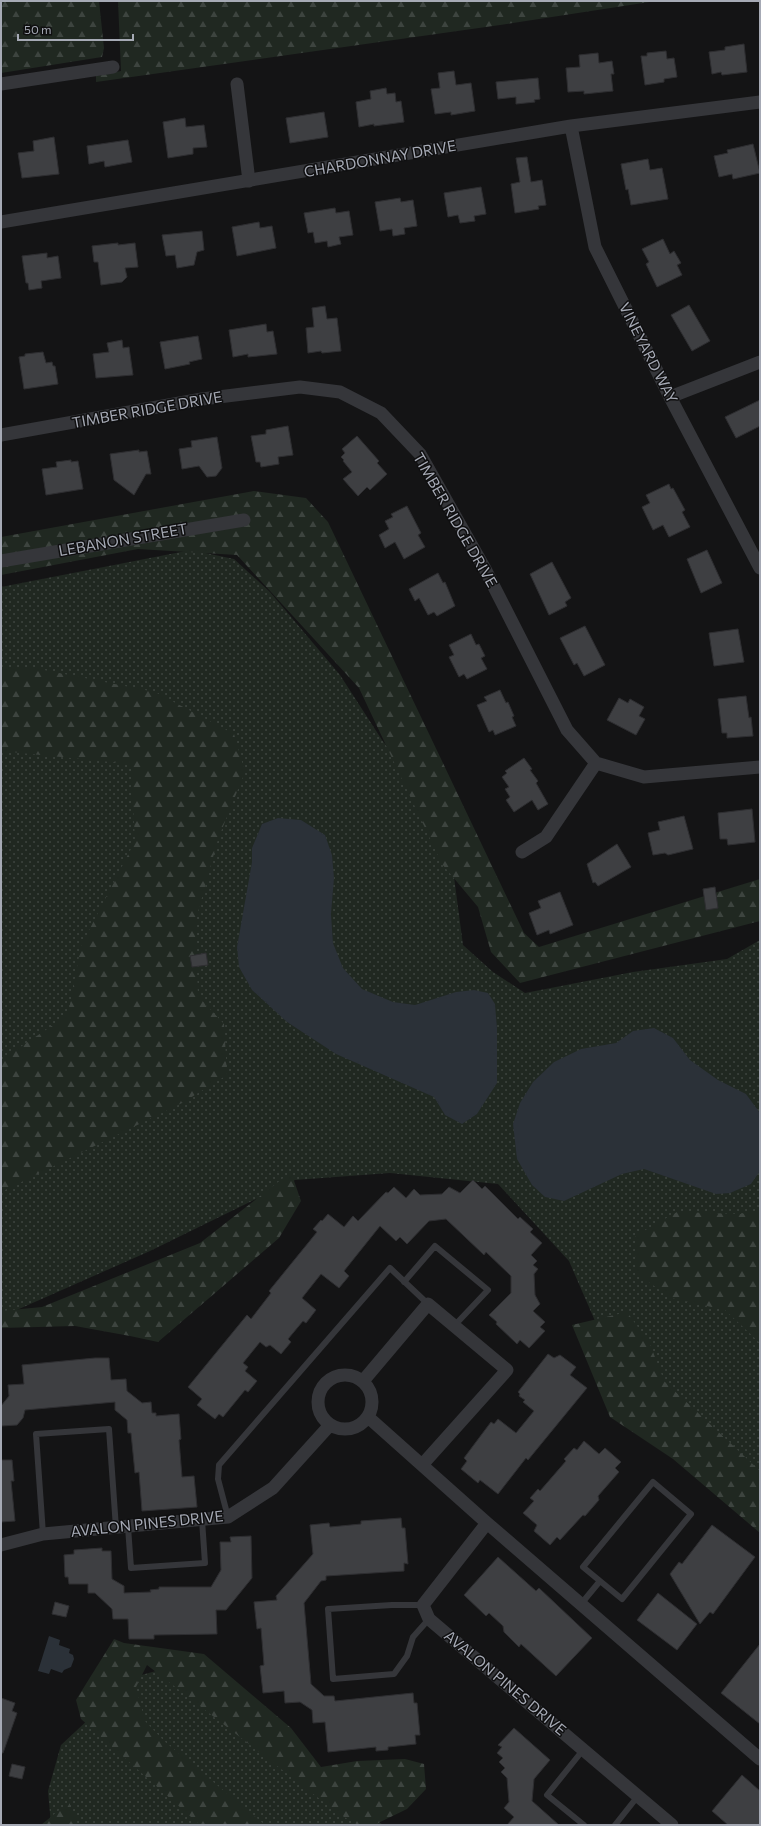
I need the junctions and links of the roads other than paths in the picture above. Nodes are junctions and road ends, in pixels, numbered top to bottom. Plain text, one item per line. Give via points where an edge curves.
1 (113, 67) dead end
2 (1, 84) edge
3 (238, 84) dead end
4 (760, 102) edge
5 (572, 126) junction
6 (249, 181) junction
7 (1, 222) edge
8 (760, 362) edge
9 (670, 397) junction
10 (1, 435) edge
11 (244, 520) dead end
12 (1, 561) edge
13 (760, 568) edge
14 (596, 763) junction
15 (760, 767) edge
16 (522, 852) dead end
17 (404, 1282) junction
18 (428, 1304) junction
19 (454, 1326) junction
20 (363, 1381) junction
21 (368, 1417) junction
22 (330, 1424) junction
23 (422, 1465) junction
24 (228, 1517) junction
25 (202, 1520) junction
26 (487, 1523) junction
27 (122, 1528) junction
28 (43, 1534) junction
29 (1, 1545) edge
30 (600, 1581) junction
31 (580, 1604) junction
32 (423, 1605) junction
33 (429, 1619) junction
34 (583, 1750) junction
35 (760, 1759) edge
36 (638, 1796) junction
37 (584, 1825) edge
38 (615, 1825) edge
39 (672, 1825) edge

1 - 2 street
3 - 6 street
4 - 5 street, CHARDONNAY DRIVE
5 - 6 street, CHARDONNAY DRIVE
5 - 9 street, VINEYARD WAY via 595,247
6 - 7 street, CHARDONNAY DRIVE
8 - 9 street
9 - 13 street, VINEYARD WAY
10 - 14 street, TIMBER RIDGE DRIVE via 202,399 300,387 340,392 380,412 420,454 485,569 567,730
11 - 12 street, LEBANON STREET
14 - 15 street via 644,777
14 - 16 street via 546,838
17 - 18 lane
17 - 19 lane via 435,1246 488,1290
17 - 24 lane via 390,1268 219,1465 218,1479
18 - 19 street
18 - 20 street
19 - 23 street via 507,1370
20 - 21 street via 368,1387 372,1402
20 - 22 street via 346,1374 338,1375 323,1385 319,1393 318,1406 323,1418
21 - 22 street via 362,1423 346,1429
21 - 23 street
22 - 24 street, AVALON PINES DRIVE via 274,1488
23 - 26 street
24 - 25 street, AVALON PINES DRIVE
25 - 27 street, AVALON PINES DRIVE
25 - 27 lane via 205,1563 131,1568
26 - 31 street
26 - 32 street
27 - 28 street, AVALON PINES DRIVE
27 - 28 lane via 109,1429 36,1434
28 - 29 street, AVALON PINES DRIVE
30 - 30 lane via 622,1598 691,1514 652,1482 583,1567
30 - 31 lane
31 - 35 street
32 - 33 street, AVALON PINES DRIVE
32 - 33 lane via 328,1609 333,1679 394,1674 407,1656 413,1637
33 - 34 street, AVALON PINES DRIVE
34 - 36 street, AVALON PINES DRIVE
34 - 37 lane via 547,1795
36 - 38 lane
36 - 39 street, AVALON PINES DRIVE

